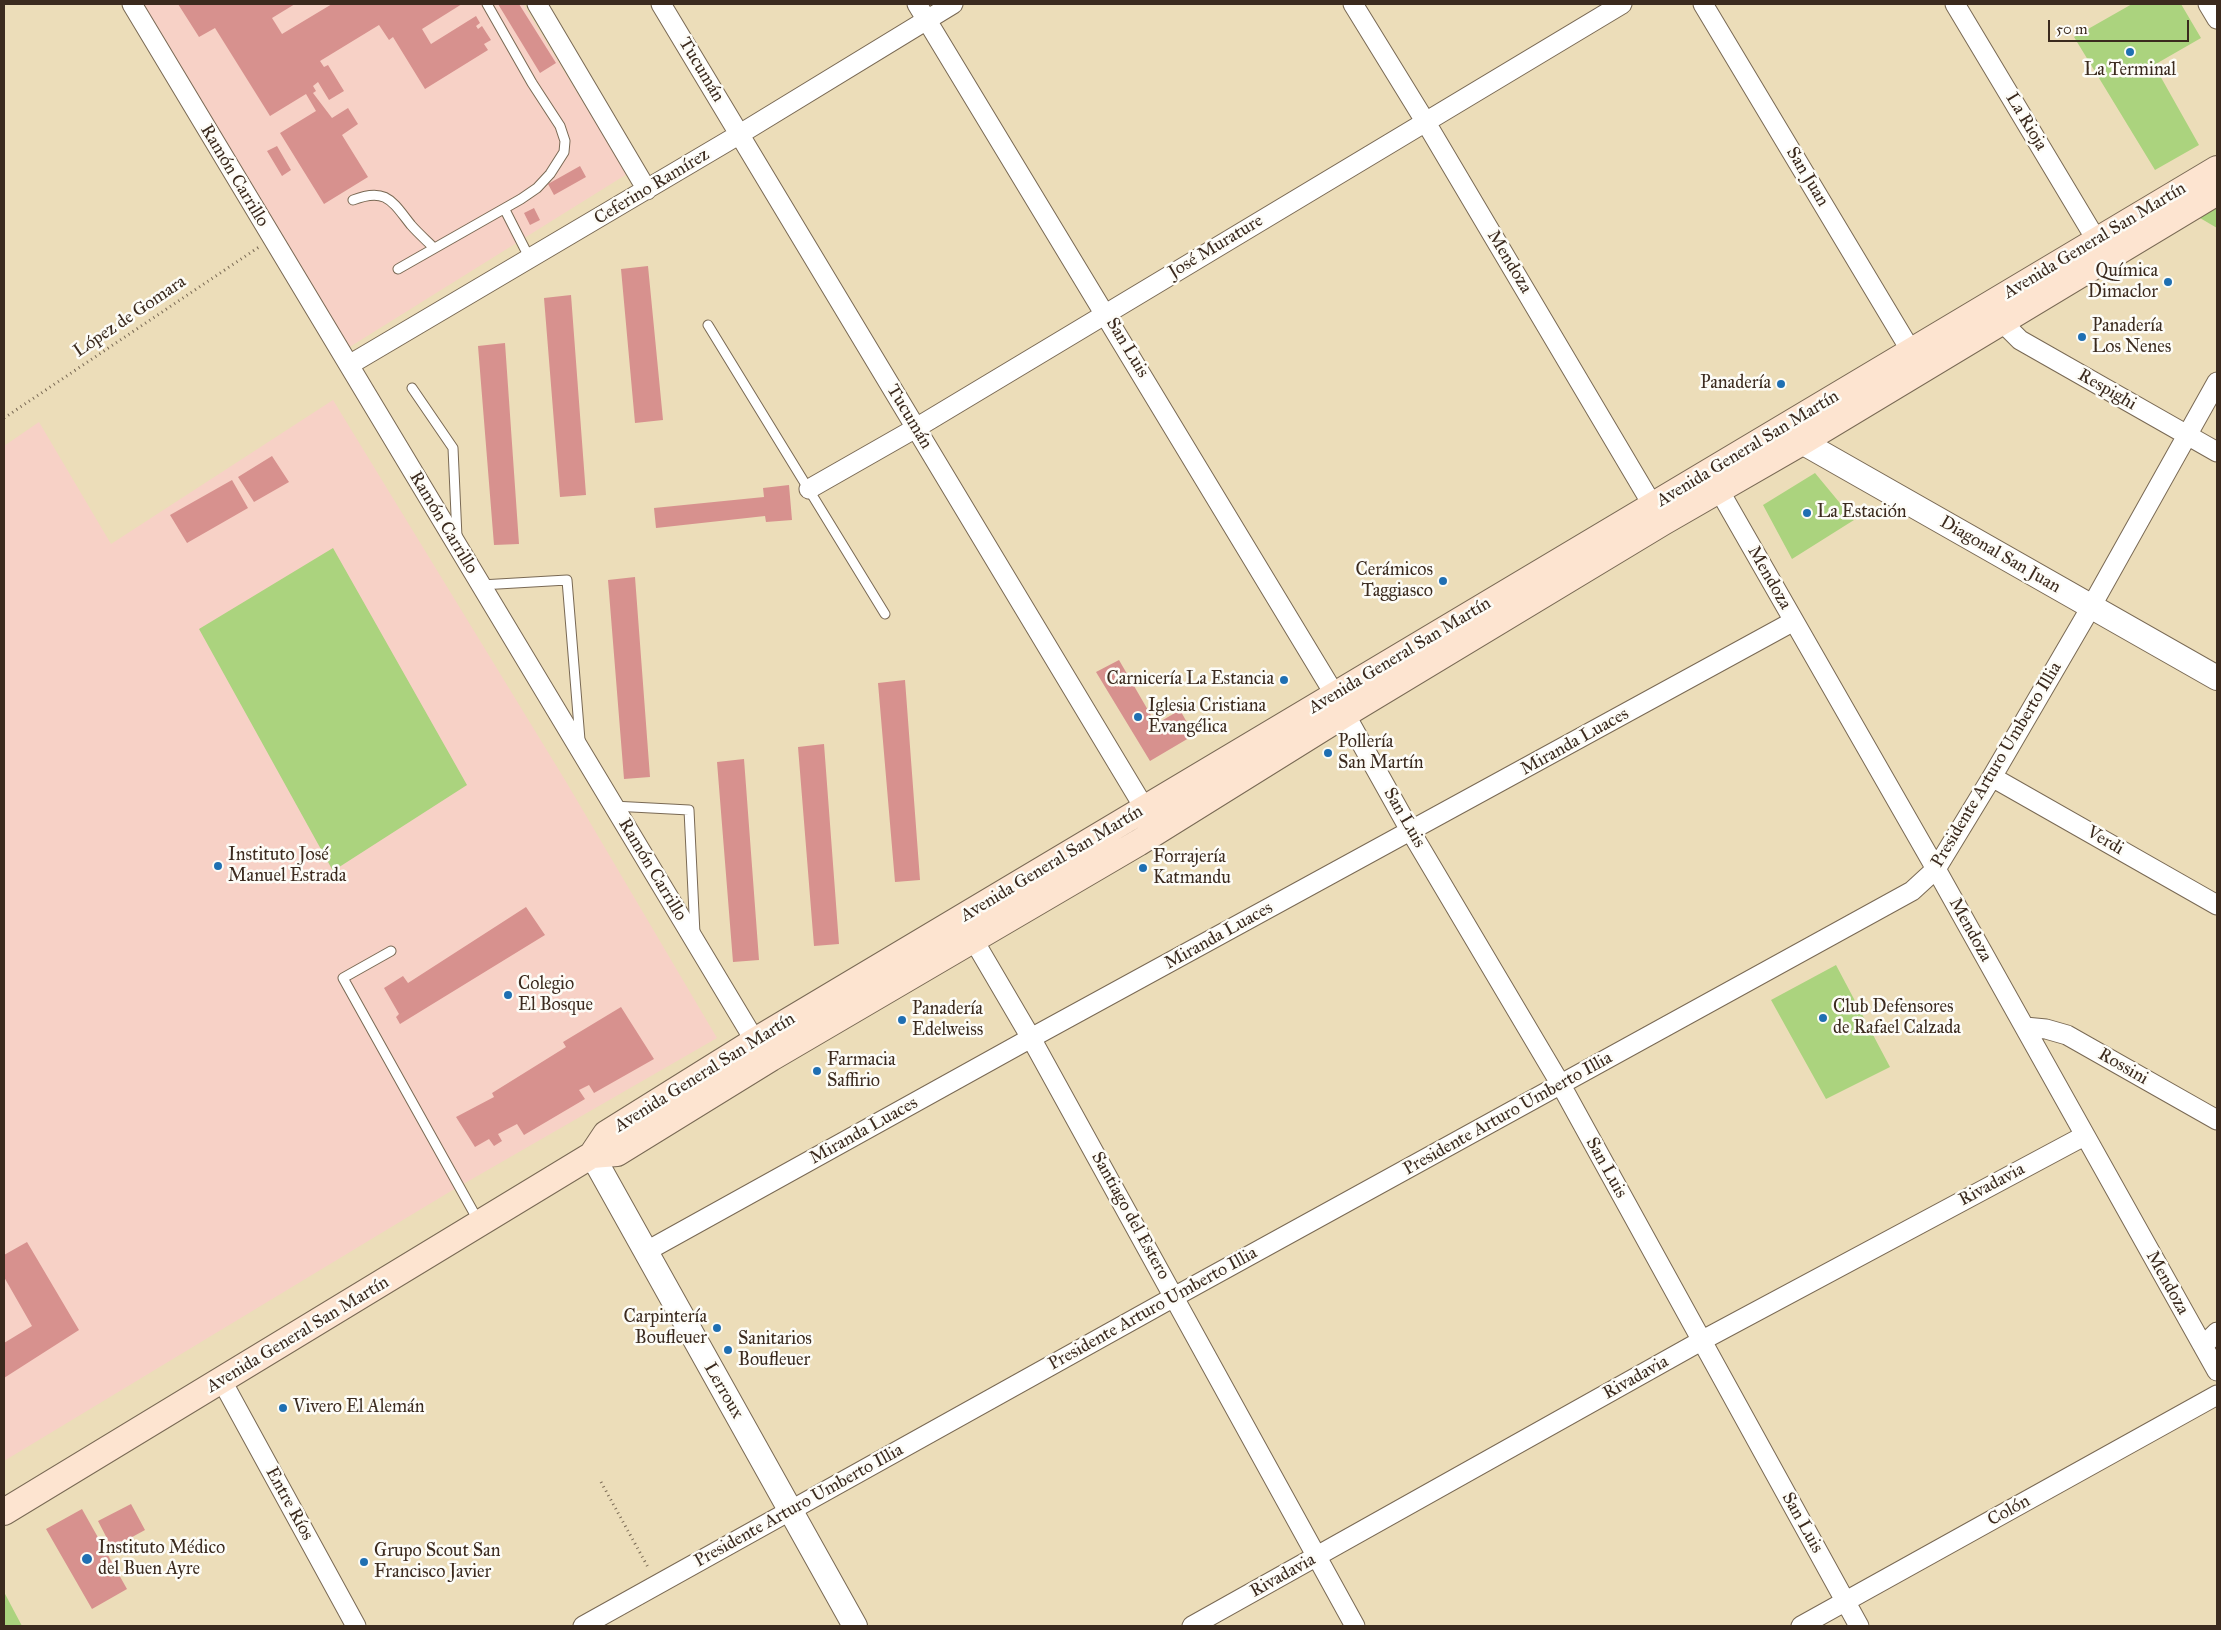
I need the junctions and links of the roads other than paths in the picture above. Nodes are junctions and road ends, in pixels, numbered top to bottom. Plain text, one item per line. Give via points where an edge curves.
1 (132, 4) edge
2 (487, 4) edge
3 (538, 4) edge
4 (660, 4) edge
5 (953, 4) edge
6 (1353, 4) edge
7 (1622, 4) edge
8 (1703, 4) edge
9 (1954, 4) edge
10 (2208, 4) edge
11 (921, 12) edge
12 (2217, 19) edge
13 (1425, 121) junction
14 (740, 134) junction
15 (2217, 169) edge
16 (647, 190) junction
17 (2217, 192) edge
18 (353, 200) dead end
19 (505, 210) junction
20 (2097, 241) junction
21 (434, 248) junction
22 (530, 259) junction
23 (398, 269) dead end
24 (1106, 313) junction
25 (2002, 322) junction
26 (708, 325) dead end
27 (1910, 351) junction
28 (349, 365) junction
29 (2217, 382) edge
30 (412, 388) dead end
31 (916, 428) junction
32 (1794, 434) junction
33 (2187, 435) junction
34 (2217, 452) edge
35 (809, 489) junction
36 (1719, 490) junction
37 (1658, 514) junction
38 (457, 547) junction
39 (481, 585) junction
40 (2091, 607) junction
41 (885, 614) dead end
42 (1794, 622) junction
43 (2217, 678) edge
44 (1340, 704) junction
45 (581, 753) junction
46 (1992, 777) junction
47 (613, 806) junction
48 (1152, 820) junction
49 (1411, 832) junction
50 (1936, 869) junction
51 (2217, 905) edge
52 (973, 939) junction
53 (695, 941) junction
54 (391, 952) dead end
55 (2025, 1027) junction
56 (1031, 1038) junction
57 (755, 1041) junction
58 (1561, 1085) junction
59 (2217, 1120) edge
60 (2084, 1136) junction
61 (592, 1155) junction
62 (480, 1225) junction
63 (645, 1252) junction
64 (1174, 1297) junction
65 (2217, 1332) edge
66 (1701, 1342) junction
67 (2203, 1346) junction
68 (2217, 1371) edge
69 (222, 1381) junction
70 (2217, 1395) edge
71 (791, 1510) junction
72 (4, 1512) edge
73 (1316, 1557) junction
74 (1846, 1602) junction
75 (356, 1626) edge
76 (583, 1626) edge
77 (855, 1626) edge
78 (1192, 1626) edge
79 (1355, 1626) edge
80 (1801, 1626) edge
81 (1859, 1626) edge

1 - 28 street, Ramón Carrillo
2 - 19 lane via 560,126 565,141 564,152 550,174
3 - 16 street
4 - 14 street, Tucumán
5 - 11 street, Ceferino Ramírez
6 - 13 street, Mendoza
7 - 13 street, José Murature
8 - 27 street, San Juan
9 - 20 street, La Rioja
10 - 12 street
11 - 14 street, Ceferino Ramírez
11 - 24 street, San Luis
13 - 24 street, José Murature
13 - 37 street, Mendoza
14 - 16 street, Ceferino Ramírez
14 - 31 street, Tucumán
15 - 20 main road, Avenida General San Martín
16 - 22 street, Ceferino Ramírez
17 - 25 main road, Avenida General San Martín
18 - 21 lane via 380,194 391,198 415,230
19 - 21 lane
19 - 22 lane
20 - 27 main road, Avenida General San Martín
21 - 23 lane
22 - 28 street, Ceferino Ramírez
24 - 31 street, José Murature
24 - 44 street, San Luis
25 - 32 main road, Avenida General San Martín
25 - 33 street, Respighi via 2020,340
26 - 35 lane
27 - 32 main road, Avenida General San Martín
28 - 38 street, Ramón Carrillo
29 - 33 street, Presidente Arturo Umberto Illia
30 - 38 lane via 453,448
31 - 35 street, José Murature
31 - 48 street, Tucumán
32 - 36 main road, Avenida General San Martín
32 - 37 main road, Avenida General San Martín
32 - 40 street, Diagonal San Juan
33 - 34 street, Respighi
33 - 40 street, Presidente Arturo Umberto Illia
35 - 41 lane
36 - 37 main road, Avenida General San Martín
36 - 42 street, Mendoza
37 - 44 main road, Avenida General San Martín
38 - 39 street, Ramón Carrillo
39 - 45 street, Ramón Carrillo
39 - 45 lane via 568,580
40 - 43 street, Diagonal San Juan
40 - 46 street, Presidente Arturo Umberto Illia
42 - 49 street, Miranda Luaces
42 - 50 street, Mendoza
44 - 48 main road, Avenida General San Martín
44 - 49 street, San Luis
45 - 47 street, Ramón Carrillo
46 - 50 street, Presidente Arturo Umberto Illia
46 - 51 street, Verdi
47 - 53 street, Ramón Carrillo
47 - 53 lane via 689,810
48 - 52 main road, Avenida General San Martín
48 - 57 main road, Avenida General San Martín
49 - 56 street, Miranda Luaces
49 - 58 street, San Luis
50 - 55 street, Mendoza
50 - 58 street, Presidente Arturo Umberto Illia via 1912,891
52 - 56 street, Santiago del Estero
52 - 61 main road, Avenida General San Martín via 617,1152
53 - 57 street, Ramón Carrillo
54 - 62 lane via 343,978
55 - 59 street, Rossini via 2067,1035
55 - 60 street, Mendoza
56 - 63 street, Miranda Luaces
56 - 64 street, Santiago del Estero
57 - 61 main road, Avenida General San Martín via 606,1134
58 - 64 street, Presidente Arturo Umberto Illia
58 - 66 street, San Luis
60 - 66 street, Rivadavia
60 - 67 street, Mendoza
61 - 62 main road, Avenida General San Martín
61 - 63 street, Lerroux
62 - 69 main road, Avenida General San Martín
63 - 71 street, Lerroux
64 - 71 street, Presidente Arturo Umberto Illia
64 - 73 street, Santiago del Estero
65 - 67 street
66 - 73 street, Rivadavia
66 - 74 street, San Luis
67 - 68 street, Mendoza
69 - 72 main road, Avenida General San Martín
69 - 75 street, Entre Ríos
70 - 74 street, Colón
71 - 76 street, Presidente Arturo Umberto Illia
71 - 77 street, Lerroux
73 - 78 street, Rivadavia
73 - 79 street, Santiago del Estero
74 - 80 street, Colón
74 - 81 street, San Luis

